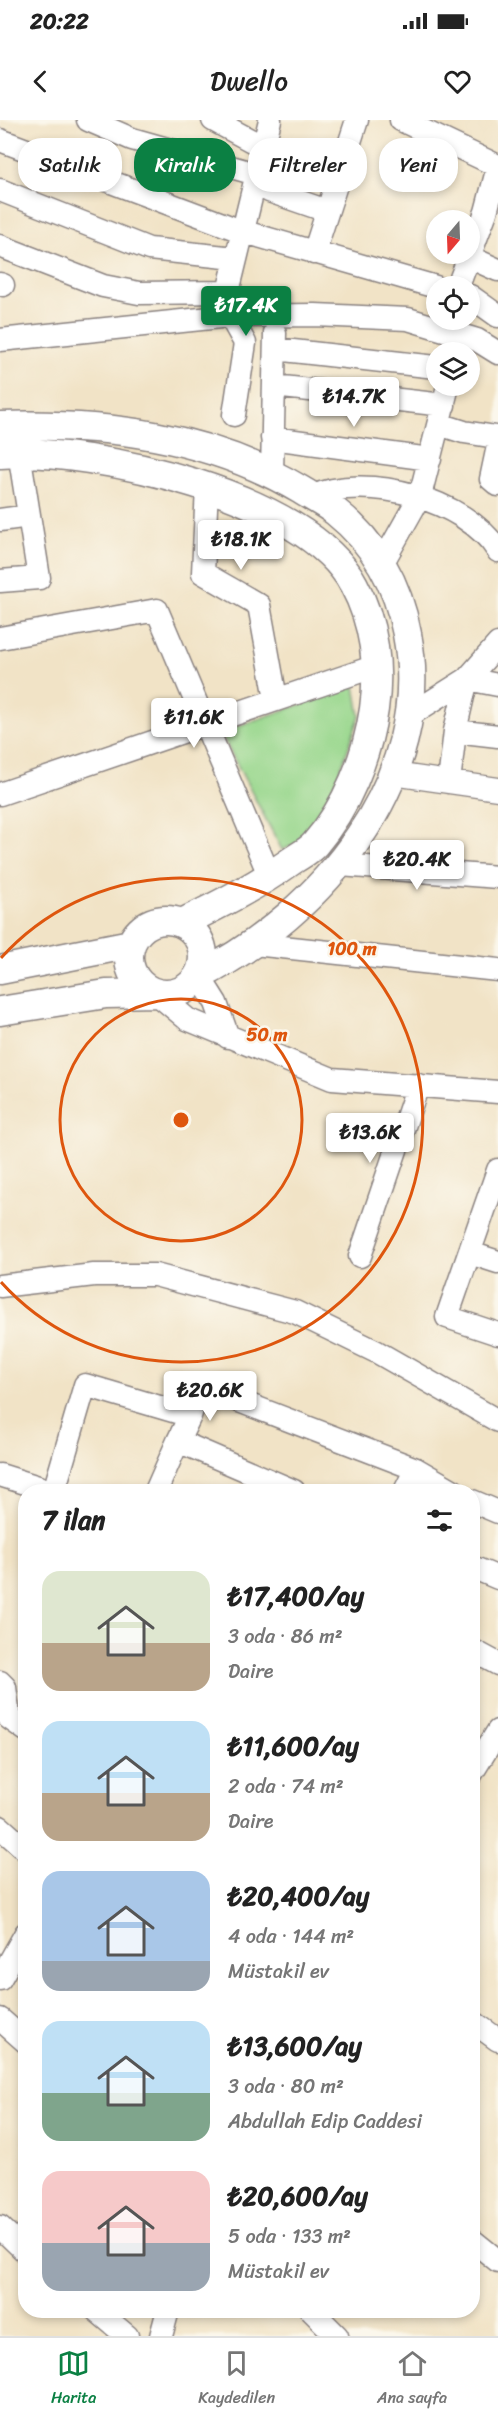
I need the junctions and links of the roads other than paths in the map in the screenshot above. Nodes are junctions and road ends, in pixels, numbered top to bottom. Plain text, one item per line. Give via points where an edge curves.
1 (88, 120) edge
2 (213, 120) edge
3 (270, 120) edge
4 (357, 120) edge
5 (401, 120) edge
6 (265, 138) edge
7 (351, 138) edge
8 (248, 139) edge
9 (0, 140) edge
10 (498, 166) edge
11 (248, 172) edge
12 (0, 190) edge
13 (252, 192) edge
14 (272, 192) edge
15 (333, 192) edge
16 (327, 212) junction
17 (480, 228) edge
18 (242, 231) junction
19 (0, 246) edge
20 (314, 253) junction
21 (235, 258) junction
22 (480, 262) edge
23 (498, 270) edge
24 (426, 284) edge
25 (228, 292) junction
26 (480, 303) edge
27 (230, 316) junction
28 (498, 316) edge
29 (275, 318) junction
30 (454, 335) edge
31 (0, 340) edge
32 (275, 349) junction
33 (498, 353) edge
34 (426, 366) edge
35 (274, 386) junction
36 (444, 405) edge
37 (234, 415) dead end
38 (0, 426) edge
39 (272, 438) junction
40 (498, 440) edge
41 (498, 446) edge
42 (10, 453) edge
43 (430, 459) junction
44 (272, 473) junction
45 (498, 484) edge
46 (207, 487) junction
47 (420, 496) junction
48 (311, 497) junction
49 (30, 516) junction
50 (0, 520) edge
51 (498, 552) edge
52 (383, 562) junction
53 (0, 581) edge
54 (0, 638) edge
55 (498, 644) edge
56 (376, 666) junction
57 (467, 679) junction
58 (498, 685) edge
59 (276, 699) junction
60 (410, 716) junction
61 (205, 724) junction
62 (455, 731) junction
63 (498, 736) edge
64 (393, 774) junction
65 (449, 782) junction
66 (498, 789) edge
67 (0, 794) edge
68 (340, 865) junction
69 (270, 877) junction
70 (498, 877) edge
71 (182, 923) junction
72 (131, 944) junction
73 (254, 944) junction
74 (0, 970) edge
75 (498, 970) edge
76 (199, 976) junction
77 (156, 993) junction
78 (0, 1011) edge
79 (228, 1037) junction
80 (418, 1085) junction
81 (498, 1092) edge
82 (498, 1170) edge
83 (470, 1253) junction
84 (360, 1256) dead end
85 (498, 1262) edge
86 (0, 1286) edge
87 (498, 1334) edge
88 (190, 1416) junction
89 (498, 1421) edge
90 (178, 1441) junction
91 (416, 1469) junction
92 (0, 1475) edge
93 (30, 1484) edge
94 (55, 1484) edge
95 (159, 1484) edge
96 (278, 1484) edge
97 (408, 1484) edge
98 (442, 1484) edge
99 (480, 1504) edge
100 (498, 1512) edge
101 (480, 1570) edge
102 (498, 1578) edge
103 (480, 1654) edge
104 (498, 1664) edge
105 (0, 1682) edge
106 (12, 1726) edge
107 (498, 1731) edge
108 (480, 1760) edge
109 (0, 1827) edge
110 (18, 1843) edge
111 (18, 1947) edge
112 (0, 1979) edge
113 (0, 2019) edge
114 (480, 2026) edge
115 (18, 2035) edge
116 (498, 2040) edge
117 (0, 2227) edge
118 (18, 2244) edge
119 (480, 2246) edge
120 (498, 2261) edge
121 (106, 2318) edge
122 (166, 2318) edge
123 (319, 2318) edge
124 (127, 2336) edge
125 (160, 2336) edge
126 (337, 2336) edge

1 - 11 street via 132,139
2 - 8 street
3 - 6 street
4 - 7 street
5 - 10 street
9 - 18 street
10 - 17 street
12 - 21 street via 149,249
13 - 18 street
14 - 16 street
15 - 16 street
16 - 20 street
18 - 20 street
18 - 21 street
19 - 25 street via 103,286 139,293
20 - 24 street
21 - 25 street
22 - 23 street
25 - 27 street
26 - 28 street
27 - 29 street
27 - 31 street
27 - 37 street via 245,343
29 - 30 street via 315,315 408,319
29 - 32 street
30 - 33 street
32 - 34 street
32 - 35 street
35 - 36 street
35 - 39 street
36 - 40 street via 464,432
36 - 43 street
38 - 44 main road via 58,424 138,431 230,455
39 - 43 street
39 - 44 street
41 - 45 street via 491,479
42 - 46 main road via 106,461
42 - 49 street
43 - 47 street
44 - 48 main road
46 - 56 main road via 243,500 294,528 329,555 354,584 371,630
46 - 59 street via 203,573 259,605
47 - 48 street via 339,489
47 - 51 street via 468,518
47 - 52 street
48 - 52 main road via 349,523
49 - 50 street
49 - 53 street via 39,578
52 - 60 main road via 402,604 412,657
54 - 61 street via 157,610
55 - 57 street
56 - 59 street
56 - 69 main road via 370,733 350,792 314,846
57 - 58 street
57 - 60 street
57 - 62 street
59 - 61 street
60 - 64 main road
61 - 67 street
61 - 69 street
62 - 63 street
62 - 65 street
64 - 65 street
64 - 68 main road via 367,826
65 - 66 street
68 - 70 street
68 - 73 main road
69 - 71 main road
71 - 72 main road via 170,919 146,925
71 - 76 main road via 193,930 204,952
72 - 74 main road
72 - 77 main road via 130,968 136,980
73 - 75 street
73 - 76 main road
76 - 77 main road via 180,992
76 - 79 street via 216,1003
77 - 78 main road via 106,994
77 - 79 street via 187,1019
79 - 80 street via 332,1079
80 - 81 street
80 - 84 street
82 - 83 street
83 - 85 street
83 - 87 street via 447,1317
86 - 89 street via 94,1275 155,1275 295,1312 377,1352
88 - 90 street
88 - 91 street via 200,1386
88 - 94 street via 85,1385
90 - 95 street
90 - 96 street
91 - 97 street
91 - 98 street
92 - 93 street
99 - 100 street
101 - 102 street
103 - 104 street
105 - 106 street via 5,1687
107 - 108 street
109 - 110 street
111 - 112 street
113 - 115 street
114 - 116 street
117 - 118 street
119 - 120 street
121 - 124 street
122 - 125 street
123 - 126 street

